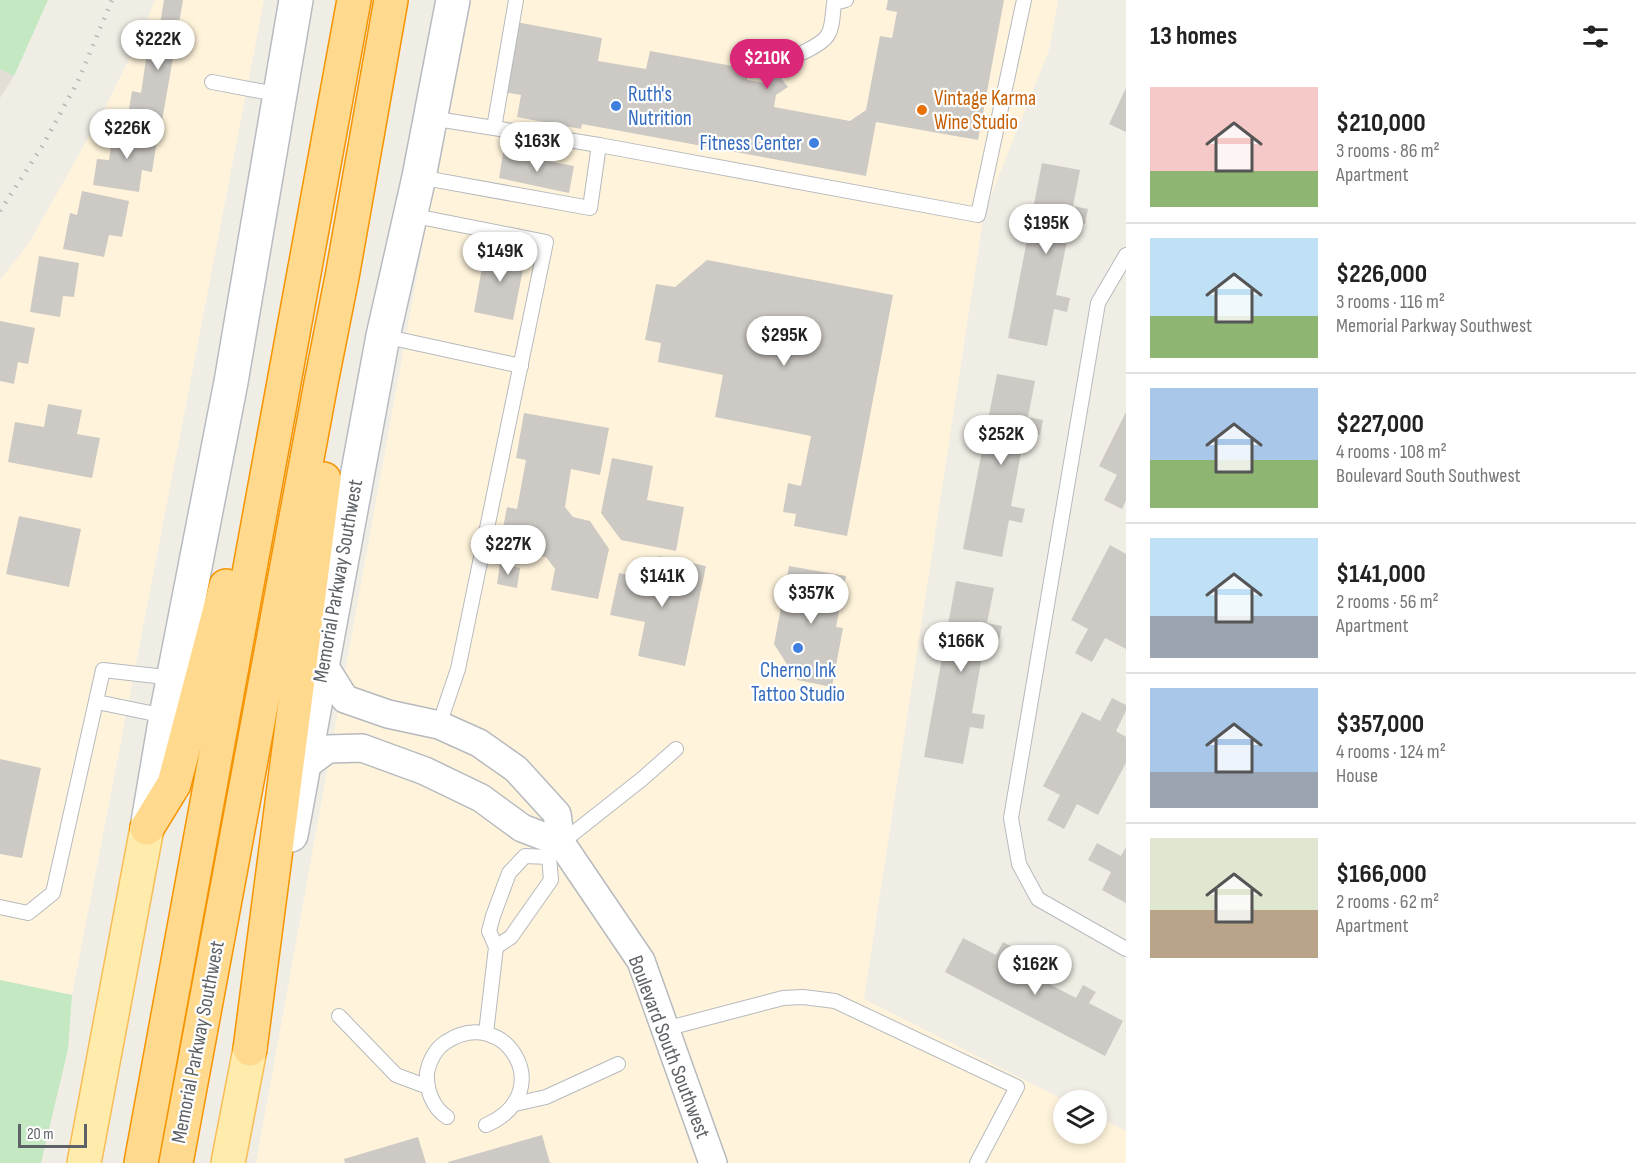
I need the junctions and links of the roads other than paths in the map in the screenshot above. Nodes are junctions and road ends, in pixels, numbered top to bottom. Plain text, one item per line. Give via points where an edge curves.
1 (296, 0) edge
2 (354, 0) edge
3 (391, 0) edge
4 (453, 0) edge
5 (516, 0) edge
6 (846, 0) edge
7 (1024, 0) edge
8 (804, 52) dead end
9 (212, 82) dead end
10 (281, 95) junction
11 (430, 118) junction
12 (494, 128) junction
13 (599, 145) junction
14 (419, 177) junction
15 (410, 215) junction
16 (1126, 255) edge
17 (383, 336) junction
18 (521, 366) junction
19 (284, 381) junction
20 (321, 383) junction
21 (322, 664) junction
22 (174, 678) junction
23 (97, 702) junction
24 (166, 716) junction
25 (439, 725) junction
26 (676, 749) dead end
27 (305, 766) junction
28 (147, 828) junction
29 (555, 850) junction
30 (0, 907) edge
31 (496, 947) junction
32 (1126, 949) edge
33 (339, 1016) dead end
34 (665, 1029) junction
35 (486, 1033) junction
36 (250, 1049) junction
37 (618, 1064) dead end
38 (428, 1087) junction
39 (514, 1104) junction
40 (447, 1117) dead end
41 (486, 1125) dead end
42 (84, 1163) edge
43 (141, 1163) edge
44 (176, 1163) edge
45 (228, 1163) edge
46 (713, 1163) edge
47 (977, 1163) edge

1 - 10 main road
2 - 19 highway, Memorial Parkway Southwest
3 - 20 highway, Memorial Parkway Southwest
4 - 11 main road, Memorial Parkway Southwest
5 - 12 lane
6 - 8 lane via 834,3 831,33
7 - 13 lane via 978,215
9 - 10 lane
10 - 22 main road
11 - 12 lane
11 - 14 main road, Memorial Parkway Southwest
12 - 13 lane
13 - 14 lane via 590,208
14 - 15 main road, Memorial Parkway Southwest
15 - 17 main road, Memorial Parkway Southwest
15 - 18 lane via 546,242
16 - 32 lane via 1098,303 1011,818 1019,864 1038,899
17 - 18 lane
17 - 21 main road, Memorial Parkway Southwest
18 - 25 lane via 458,669
19 - 28 highway via 255,437 233,557 174,784
19 - 43 highway, Memorial Parkway Southwest
20 - 36 highway via 327,452
20 - 44 highway, Memorial Parkway Southwest
21 - 25 street, Boulevard South Southwest via 345,699
21 - 27 main road, Memorial Parkway Southwest
22 - 23 lane via 103,670
22 - 24 main road
23 - 24 lane
23 - 30 lane via 53,893 28,913
24 - 28 main road
25 - 29 street, Boulevard South Southwest via 479,743 516,769 557,814
26 - 29 lane
27 - 29 street via 328,749 362,748 425,771 481,798
27 - 36 main road, Memorial Parkway Southwest
28 - 42 main road
29 - 31 lane via 551,880 511,937
29 - 31 lane via 525,856 509,873 489,931
29 - 34 street, Boulevard South Southwest via 641,961
31 - 35 lane
33 - 38 lane via 396,1075
34 - 46 street, Boulevard South Southwest
34 - 47 lane via 783,998 835,1001 1017,1087
35 - 38 lane via 455,1035 442,1044 428,1071
35 - 39 lane via 501,1039 519,1064 522,1079
36 - 45 main road, Memorial Parkway Southwest
37 - 39 lane via 546,1097
38 - 40 lane via 433,1102
39 - 41 lane via 501,1119

